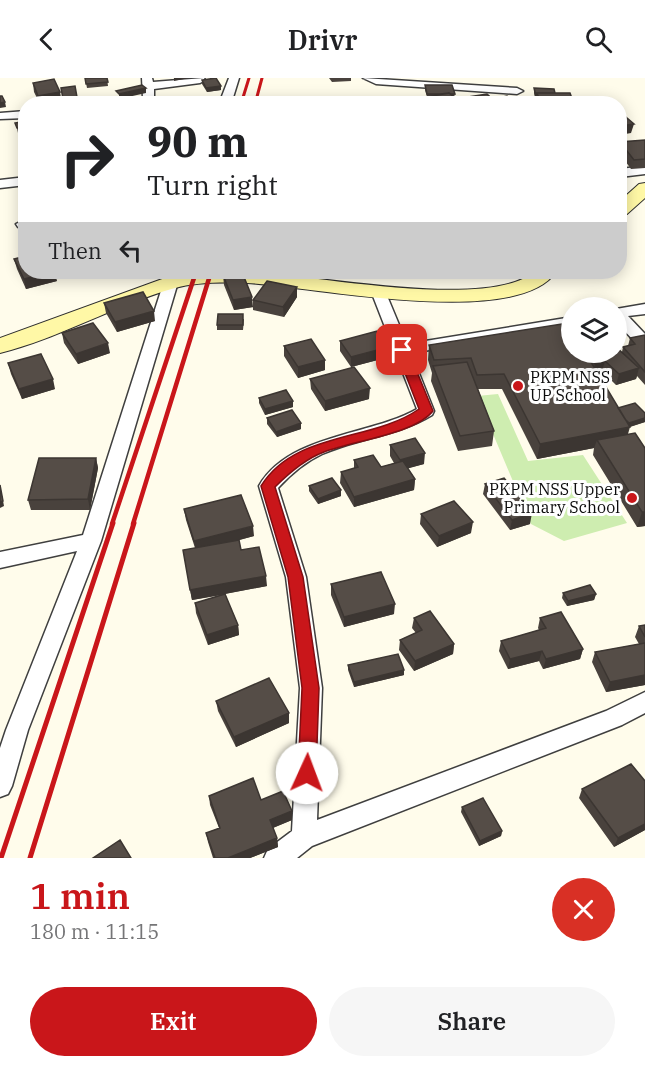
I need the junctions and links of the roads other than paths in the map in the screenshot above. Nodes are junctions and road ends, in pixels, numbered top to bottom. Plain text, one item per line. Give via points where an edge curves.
1 (234, 78) edge
2 (368, 78) edge
3 (516, 78) edge
4 (200, 80) edge
5 (147, 82) edge
6 (517, 91) junction
7 (228, 96) edge
8 (519, 96) edge
9 (18, 115) edge
10 (0, 116) edge
11 (645, 170) edge
12 (627, 172) edge
13 (18, 182) edge
14 (0, 184) edge
15 (645, 188) edge
16 (627, 204) edge
17 (168, 279) edge
18 (172, 279) edge
19 (267, 279) edge
20 (538, 279) edge
21 (378, 291) junction
22 (645, 309) edge
23 (627, 312) edge
24 (561, 324) edge
25 (627, 324) edge
26 (645, 343) edge
27 (0, 346) edge
28 (402, 350) junction
29 (91, 540) junction
30 (0, 560) edge
31 (645, 702) edge
32 (0, 786) edge
33 (304, 837) junction
34 (277, 858) edge

1 - 7 street
2 - 6 street
3 - 6 street
4 - 5 street
6 - 8 street
9 - 10 street
11 - 12 street
13 - 14 street
15 - 16 main road
17 - 27 main road
18 - 29 street
19 - 21 main road
20 - 21 main road via 485,295
21 - 28 street
22 - 23 street
24 - 28 street
25 - 26 street
28 - 33 street via 426,411 410,422 318,449 288,466 268,486 296,577 310,688
29 - 30 street
29 - 32 street via 16,730
31 - 33 street via 614,718
33 - 34 street

